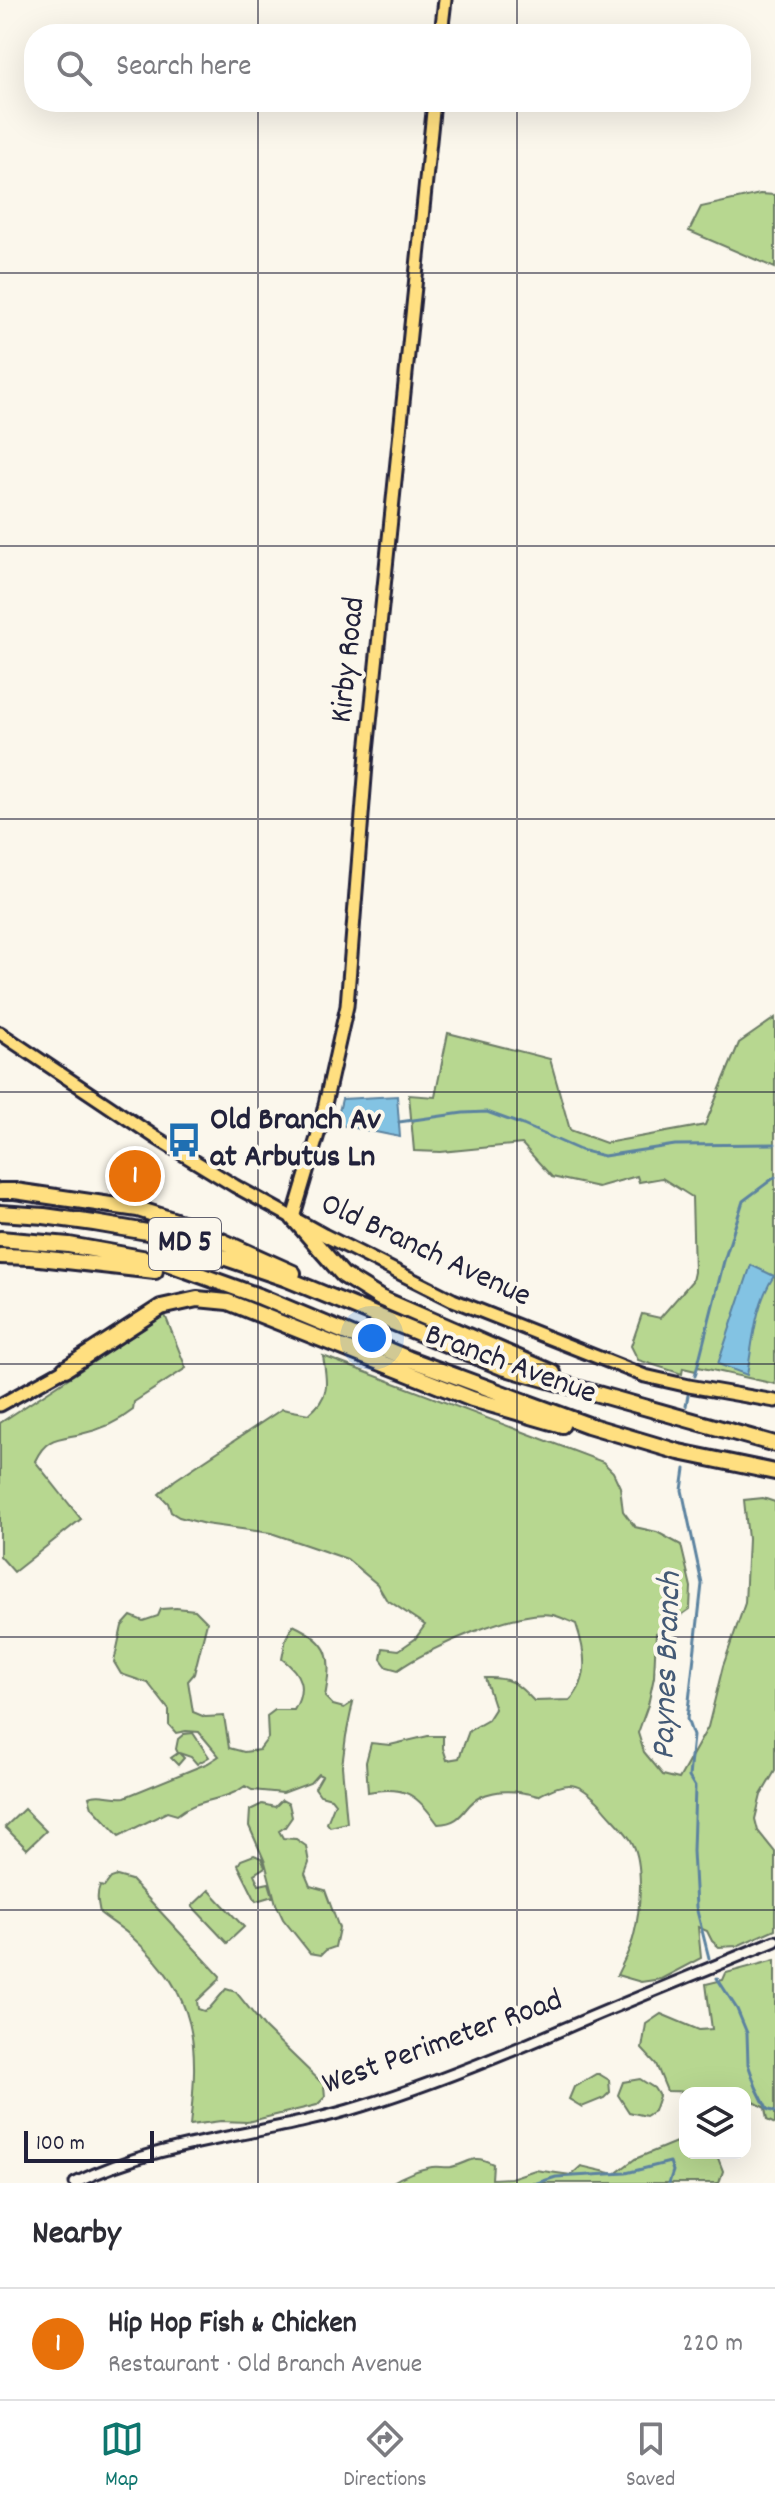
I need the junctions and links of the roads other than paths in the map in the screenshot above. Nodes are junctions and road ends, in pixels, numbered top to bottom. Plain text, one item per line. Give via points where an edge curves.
1 (445, 0) edge
2 (442, 24) edge
3 (433, 112) edge
4 (0, 1033) edge
5 (0, 1191) edge
6 (0, 1213) edge
7 (293, 1218) junction
8 (0, 1239) edge
9 (0, 1256) edge
10 (219, 1281) junction
11 (360, 1309) junction
12 (65, 1369) joint
13 (616, 1399) junction
14 (775, 1401) edge
15 (0, 1405) edge
16 (775, 1444) edge
17 (679, 1452) junction
18 (775, 1472) edge
19 (775, 1941) edge
20 (75, 2183) edge

1 - 2 main road
3 - 7 main road, Kirby Road via 367,752 347,1006
4 - 7 main road, Old Branch Avenue via 155,1137
5 - 11 highway via 138,1209 182,1223
6 - 11 highway, Branch Avenue / MD 5 via 147,1232
7 - 13 highway via 343,1275 380,1298
7 - 14 main road, Old Branch Avenue via 461,1303 611,1364 670,1382
8 - 10 highway, Branch Avenue / MD 5 via 164,1262
9 - 10 highway via 134,1267
10 - 17 highway, Branch Avenue / MD 5 via 495,1392
11 - 13 highway, Branch Avenue / MD 5 via 502,1367
12 - 15 main road
12 - 17 highway via 161,1307 197,1299 228,1302 472,1399
13 - 16 highway, Branch Avenue / MD 5
17 - 18 highway, Branch Avenue / MD 5
19 - 20 street, West Perimeter Road via 416,2089 278,2128 154,2152

